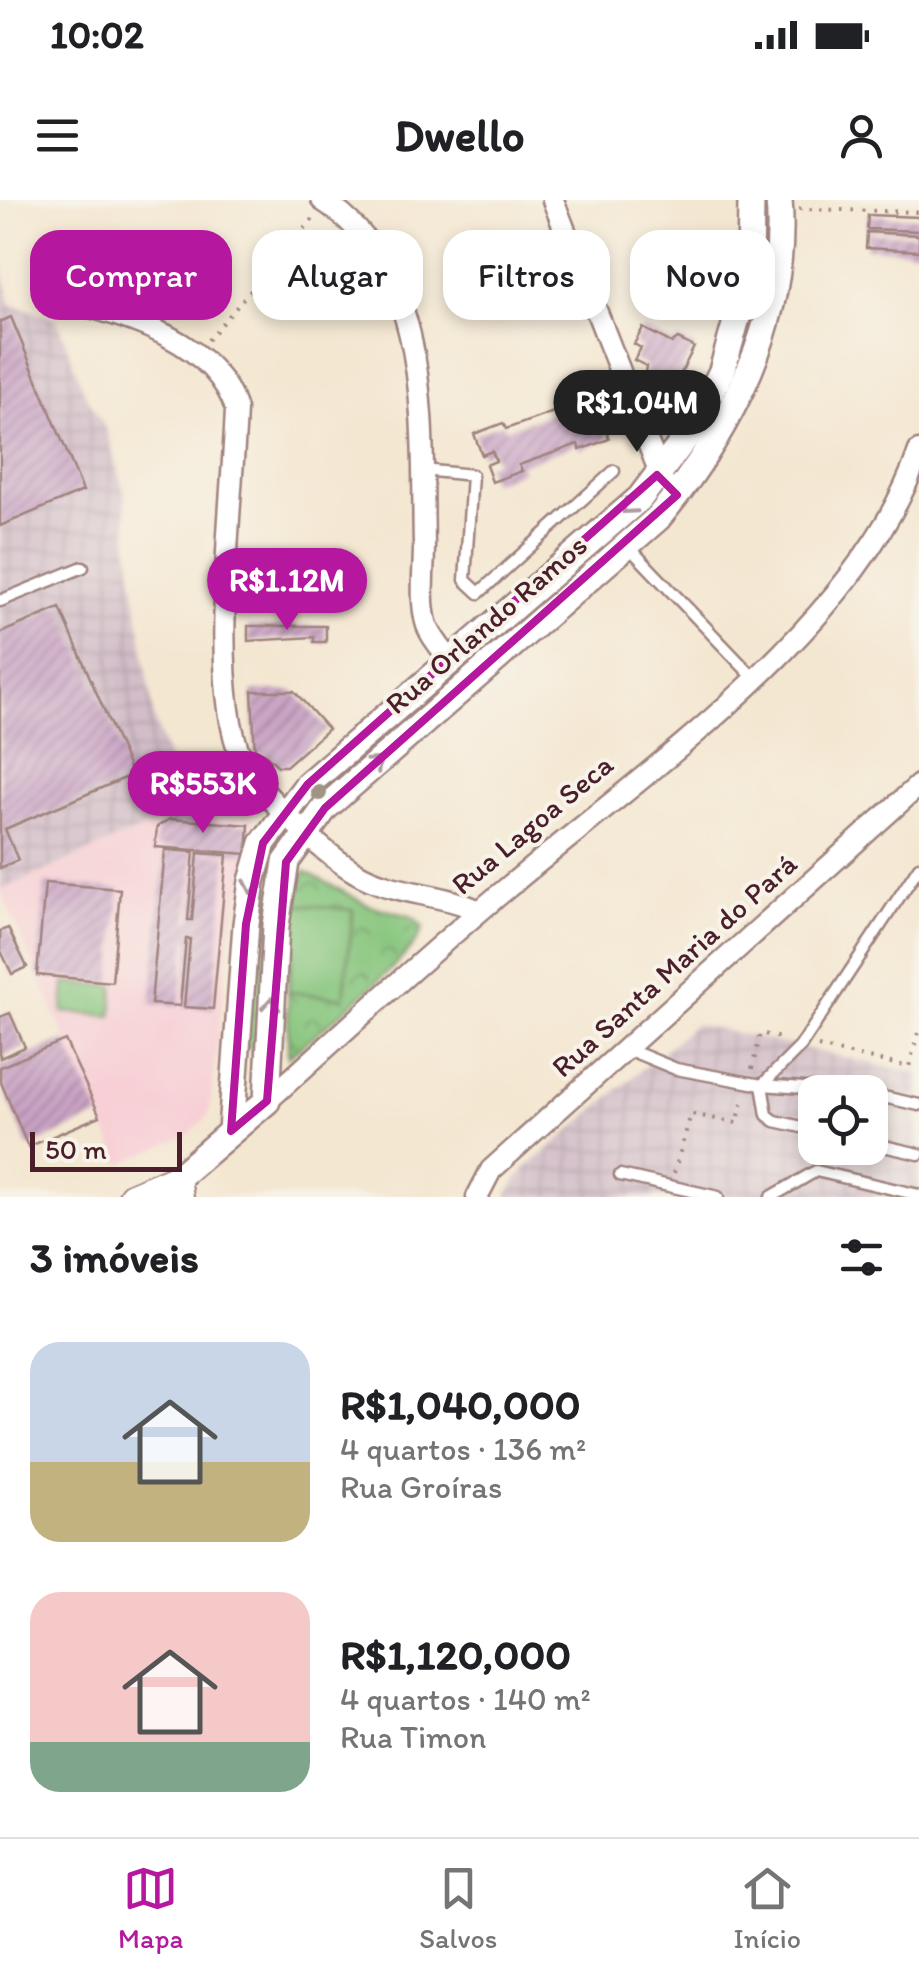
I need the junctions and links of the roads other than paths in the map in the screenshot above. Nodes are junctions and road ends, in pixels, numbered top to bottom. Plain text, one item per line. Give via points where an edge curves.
1 (553, 200) edge
2 (750, 200) edge
3 (324, 202) edge
4 (779, 204) edge
5 (133, 320) edge
6 (919, 452) edge
7 (422, 470) junction
8 (614, 470) dead end
9 (657, 475) junction
10 (677, 496) junction
11 (627, 545) junction
12 (83, 566) dead end
13 (0, 601) edge
14 (450, 661) junction
15 (755, 680) junction
16 (919, 785) edge
17 (285, 812) junction
18 (306, 831) junction
19 (919, 867) edge
20 (478, 912) junction
21 (626, 1048) junction
22 (762, 1086) junction
23 (798, 1088) edge
24 (888, 1098) edge
25 (267, 1101) junction
26 (919, 1105) edge
27 (798, 1126) edge
28 (231, 1131) junction
29 (888, 1147) edge
30 (919, 1154) edge
31 (620, 1175) dead end
32 (178, 1188) edge
33 (919, 1194) edge
34 (133, 1197) edge
35 (477, 1197) edge
36 (718, 1197) edge
37 (771, 1197) edge

1 - 9 street
2 - 9 street, Rua Orlando Ramos via 750,272 722,371 693,428
3 - 7 street via 382,261 407,318 419,378
4 - 10 street, Rua Orlando Ramos via 774,301 736,400
5 - 17 street via 195,354 230,389 236,409 225,697 244,764
6 - 15 street, Rua Lagoa Seca via 850,578
7 - 8 lane via 472,476 465,580 479,593
7 - 14 street via 426,623
9 - 10 street
9 -> 14 street, Rua Orlando Ramos via 640,498
10 - 11 street, Rua Orlando Ramos
11 - 15 lane
18 -> 11 street, Rua Orlando Ramos
12 - 13 lane
14 - 17 street, Rua Orlando Ramos via 308,784
15 - 20 street, Rua Lagoa Seca
16 - 21 street, Rua Santa Maria do Pará
17 - 18 street
17 -> 28 street, Rua Orlando Ramos via 264,843 252,881
18 - 20 street via 375,882
25 -> 18 street, Rua Orlando Ramos via 279,907 286,862
19 - 22 lane via 800,1048
20 - 25 street, Rua Lagoa Seca
21 - 22 lane via 676,1070
21 - 35 street, Rua Santa Maria do Pará via 491,1170
22 - 23 lane
22 - 27 lane via 767,1114
24 - 26 lane
25 - 28 street, Rua Lagoa Seca
28 - 32 street, Rua Lagoa Seca
29 - 30 lane
31 - 36 lane
32 - 34 main road, Rua Lagoa Seca
33 - 37 lane via 816,1171

